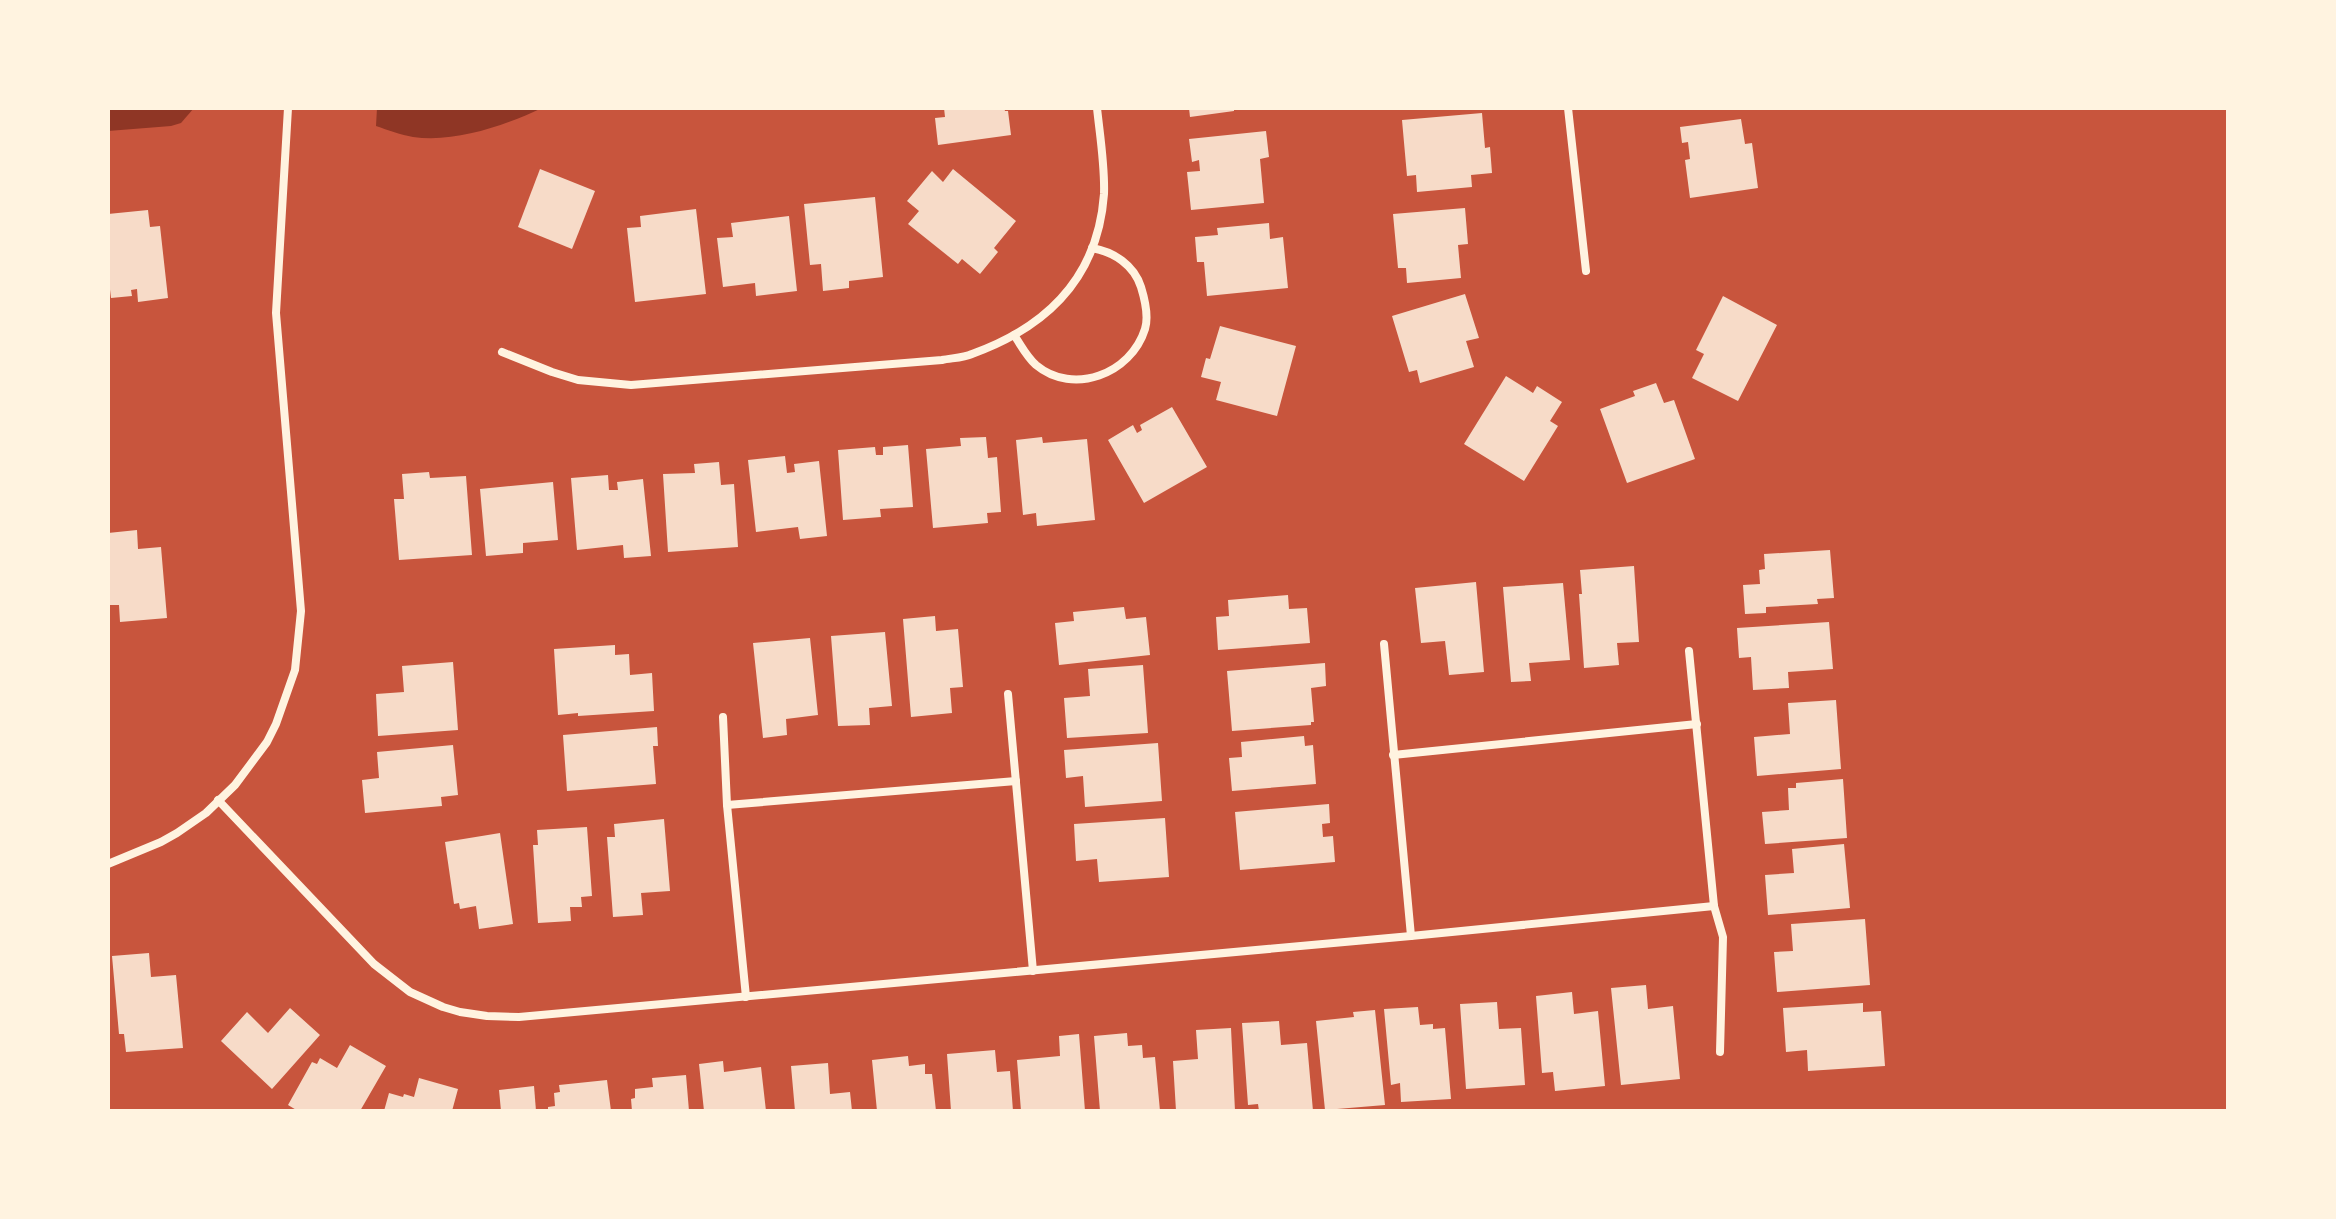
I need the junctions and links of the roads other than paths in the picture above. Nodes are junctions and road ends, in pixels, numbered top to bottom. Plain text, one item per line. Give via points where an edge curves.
1 (288, 108) edge
2 (1097, 108) edge
3 (1568, 108) edge
4 (1092, 248) junction
5 (1586, 271) dead end
6 (1014, 335) junction
7 (502, 352) dead end
8 (1384, 644) dead end
9 (1689, 651) dead end
10 (1008, 694) dead end
11 (723, 717) dead end
12 (1697, 724) junction
13 (1393, 755) junction
14 (1016, 781) junction
15 (218, 800) junction
16 (727, 805) junction
17 (108, 864) edge
18 (1714, 906) junction
19 (1411, 936) junction
20 (1033, 971) junction
21 (746, 997) junction
22 (1720, 1052) dead end

1 - 15 street via 276,313 301,631 295,670 276,724 235,785
2 - 4 street via 1104,192
3 - 5 street
4 - 6 street via 1063,297
4 - 6 street via 1121,258 1138,278 1146,304 1145,328 1120,367 1087,379 1052,374 1037,366
6 - 7 street via 970,356 942,360 631,385 578,380
8 - 13 street
9 - 12 street
10 - 14 street
11 - 16 street
12 - 13 street
12 - 18 street
13 - 19 street
14 - 16 street
14 - 20 street
15 - 17 street via 161,842
15 - 21 street via 374,964 410,992 443,1007 519,1017
16 - 21 street
18 - 19 street
18 - 22 street via 1723,937
19 - 20 street
20 - 21 street

